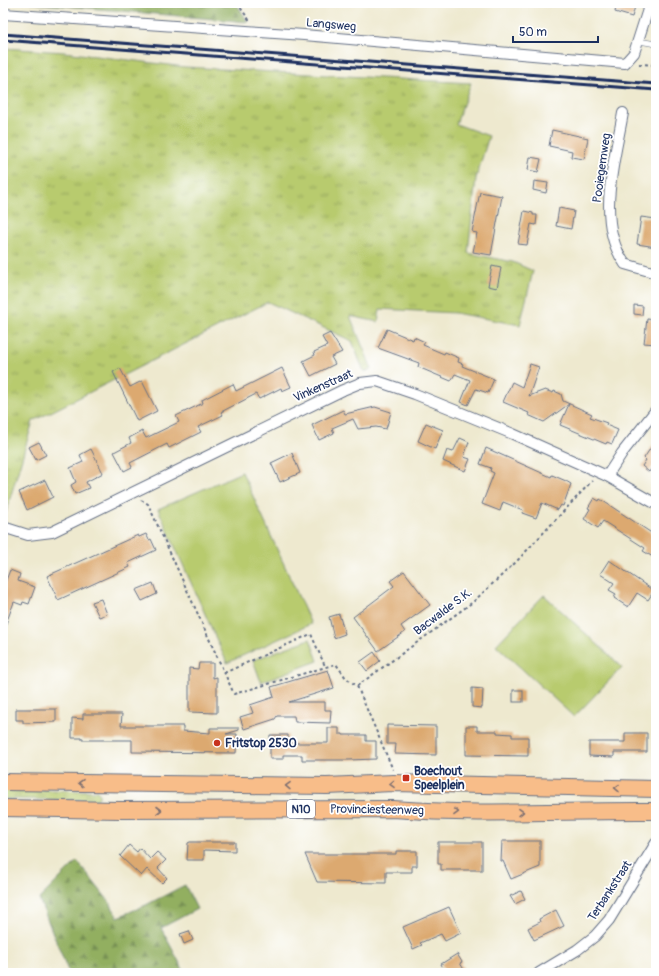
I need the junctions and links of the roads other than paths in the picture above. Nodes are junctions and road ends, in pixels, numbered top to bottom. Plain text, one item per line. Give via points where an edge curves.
1 (650, 3) edge
2 (3, 14) edge
3 (639, 41) junction
4 (656, 44) edge
5 (623, 113) dead end
6 (656, 273) edge
7 (656, 410) edge
8 (604, 475) junction
9 (656, 504) edge
10 (3, 527) edge
11 (3, 782) edge
12 (438, 784) junction
13 (656, 789) edge
14 (3, 808) edge
15 (656, 811) edge
16 (426, 812) junction
17 (656, 843) edge
18 (539, 973) edge

1 - 3 street
2 - 3 street, Langsweg via 626,63 633,56
3 - 4 lane
5 - 6 street, Pooiegemweg via 609,199 610,228 618,253 625,264
7 - 8 street
8 - 9 street, Vinkenstraat
8 - 10 street, Vinkenstraat via 513,434 416,394 377,381 360,383 343,390 52,532 28,535
12 -> 11 main road, Provinciesteenweg / N10 via 320,786
13 -> 12 main road, Provinciesteenweg / N10
12 - 16 main road via 416,790 412,797 412,805
14 -> 16 main road, Provinciesteenweg / N10 via 394,809
16 -> 15 main road, Provinciesteenweg / N10
17 - 18 street, Terbankstraat via 609,920 595,936

